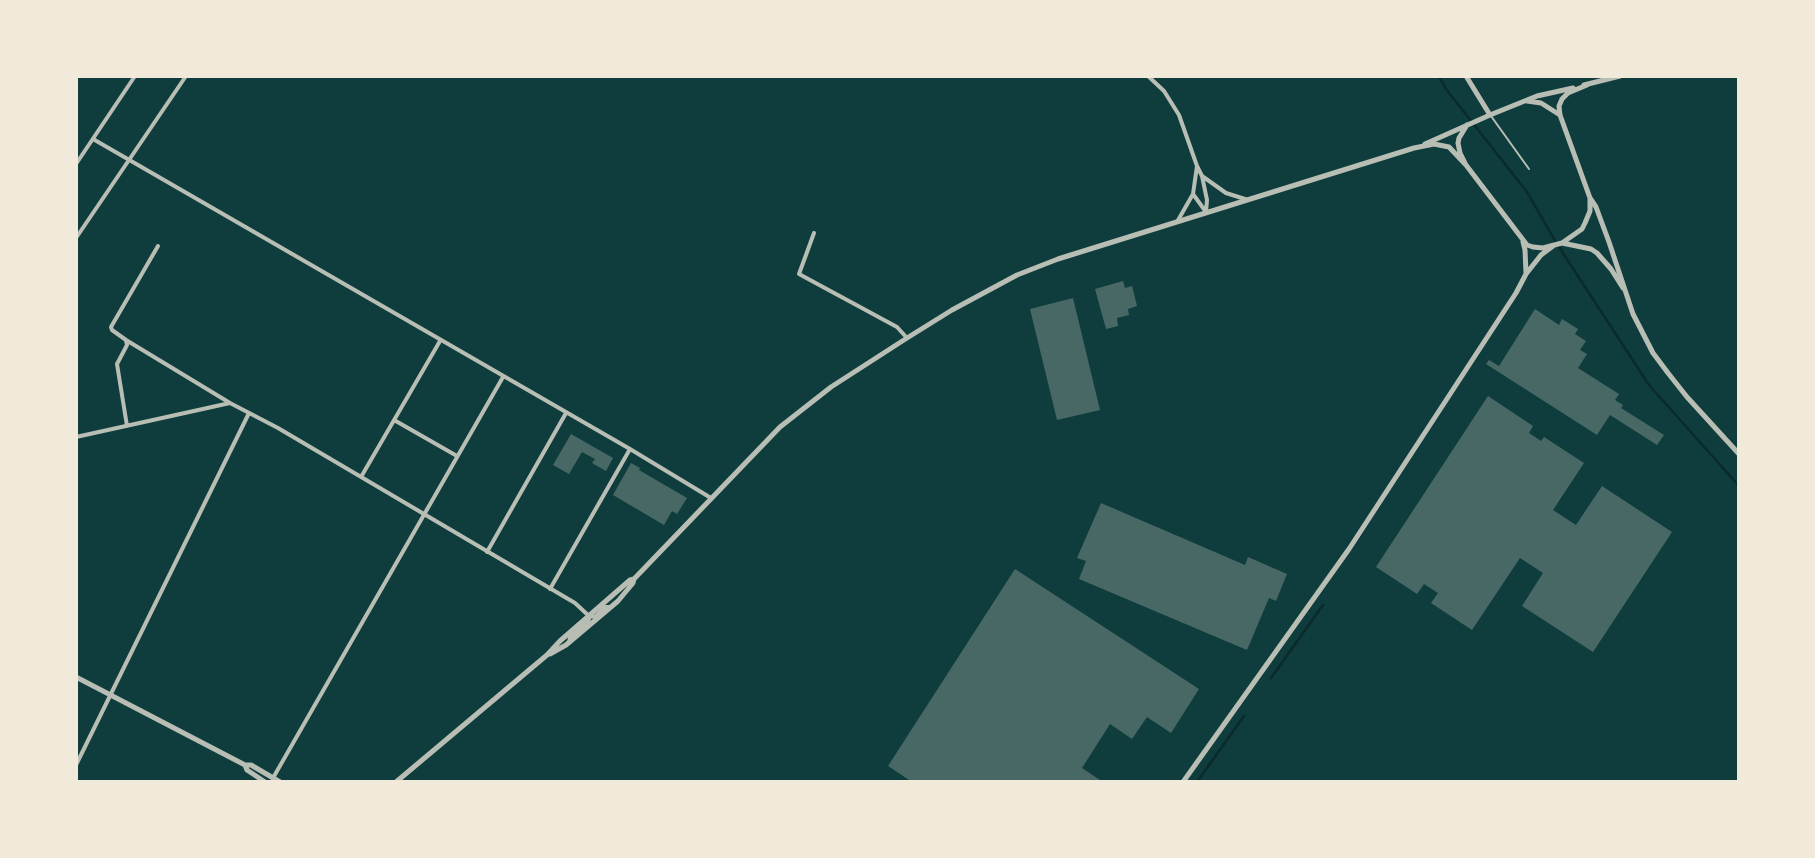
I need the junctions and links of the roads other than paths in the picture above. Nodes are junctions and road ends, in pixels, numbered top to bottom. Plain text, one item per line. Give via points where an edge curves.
1 (135, 76) edge
2 (186, 76) edge
3 (1148, 76) edge
4 (1466, 76) edge
5 (1620, 76) edge
6 (1587, 85) junction
7 (1526, 101) junction
8 (1490, 114) junction
9 (1560, 115) junction
10 (1461, 129) junction
11 (93, 139) junction
12 (1420, 147) junction
13 (128, 161) junction
14 (76, 164) edge
15 (1466, 165) junction
16 (1197, 166) junction
17 (1529, 169) dead end
18 (1202, 176) junction
19 (1193, 194) junction
20 (1590, 198) junction
21 (1248, 200) junction
22 (1206, 212) junction
23 (1177, 222) junction
24 (814, 233) dead end
25 (76, 238) edge
26 (1522, 240) junction
27 (1569, 241) junction
28 (158, 246) dead end
29 (1544, 250) junction
30 (1526, 274) junction
31 (1623, 288) junction
32 (907, 338) junction
33 (126, 340) junction
34 (440, 341) junction
35 (503, 376) junction
36 (230, 403) junction
37 (249, 413) junction
38 (566, 413) junction
39 (394, 420) junction
40 (127, 426) junction
41 (76, 437) edge
42 (630, 449) junction
43 (1739, 454) edge
44 (457, 456) junction
45 (361, 477) junction
46 (711, 498) junction
47 (424, 514) junction
48 (487, 552) junction
49 (634, 579) junction
50 (550, 589) junction
51 (611, 607) junction
52 (590, 616) junction
53 (569, 643) junction
54 (547, 655) junction
55 (76, 677) edge
56 (110, 695) junction
57 (76, 765) edge
58 (245, 765) junction
59 (273, 778) junction
60 (265, 782) edge
61 (280, 782) edge
62 (396, 782) edge
63 (1183, 782) edge

1 - 11 street
2 - 13 street
3 - 16 street via 1164,91 1179,115
4 - 8 street
5 - 6 street
6 - 7 street
6 - 9 street via 1562,99
7 - 8 street
7 - 9 street via 1540,103
8 - 10 street
8 - 17 lane
9 - 20 street
10 - 12 street
10 - 15 street via 1458,143
11 - 13 street
11 - 14 street
12 - 15 street via 1446,146
12 - 21 street
13 - 25 street
13 - 34 street
15 - 26 street
16 - 18 street
16 - 19 street
18 - 21 street via 1226,193
18 - 22 street
19 - 22 street
19 - 23 street
20 - 27 street via 1586,223
20 - 31 street via 1609,242
21 - 22 street
22 - 23 street
23 - 32 street via 1017,275
24 - 32 street via 799,274 897,327
26 - 29 street
26 - 30 street
27 - 29 street
27 - 31 street via 1597,253
28 - 33 street via 111,326
29 - 30 street
30 - 63 street via 1349,549
31 - 43 street via 1652,353 1687,398
32 - 46 street via 831,387 780,427
33 - 36 street
33 - 40 street via 127,345 117,364
34 - 35 street
34 - 39 street
35 - 38 street
35 - 44 street
36 - 37 street
36 - 40 street
37 - 45 street
37 - 56 street
38 - 42 street
38 - 48 street
39 - 44 street
39 - 45 street
40 - 41 street
42 - 46 street
42 - 50 street
44 - 47 street
45 - 47 street
46 - 49 street
47 - 48 street
47 - 59 street
48 - 50 street
49 - 51 street
49 - 52 street
50 - 52 street
51 - 52 street
51 - 53 street
52 - 53 street via 588,622 570,637
52 - 54 street
53 - 54 street
54 - 62 street
55 - 56 street
56 - 57 street
56 - 58 street
58 - 59 street
58 - 60 street via 247,770
59 - 61 street

